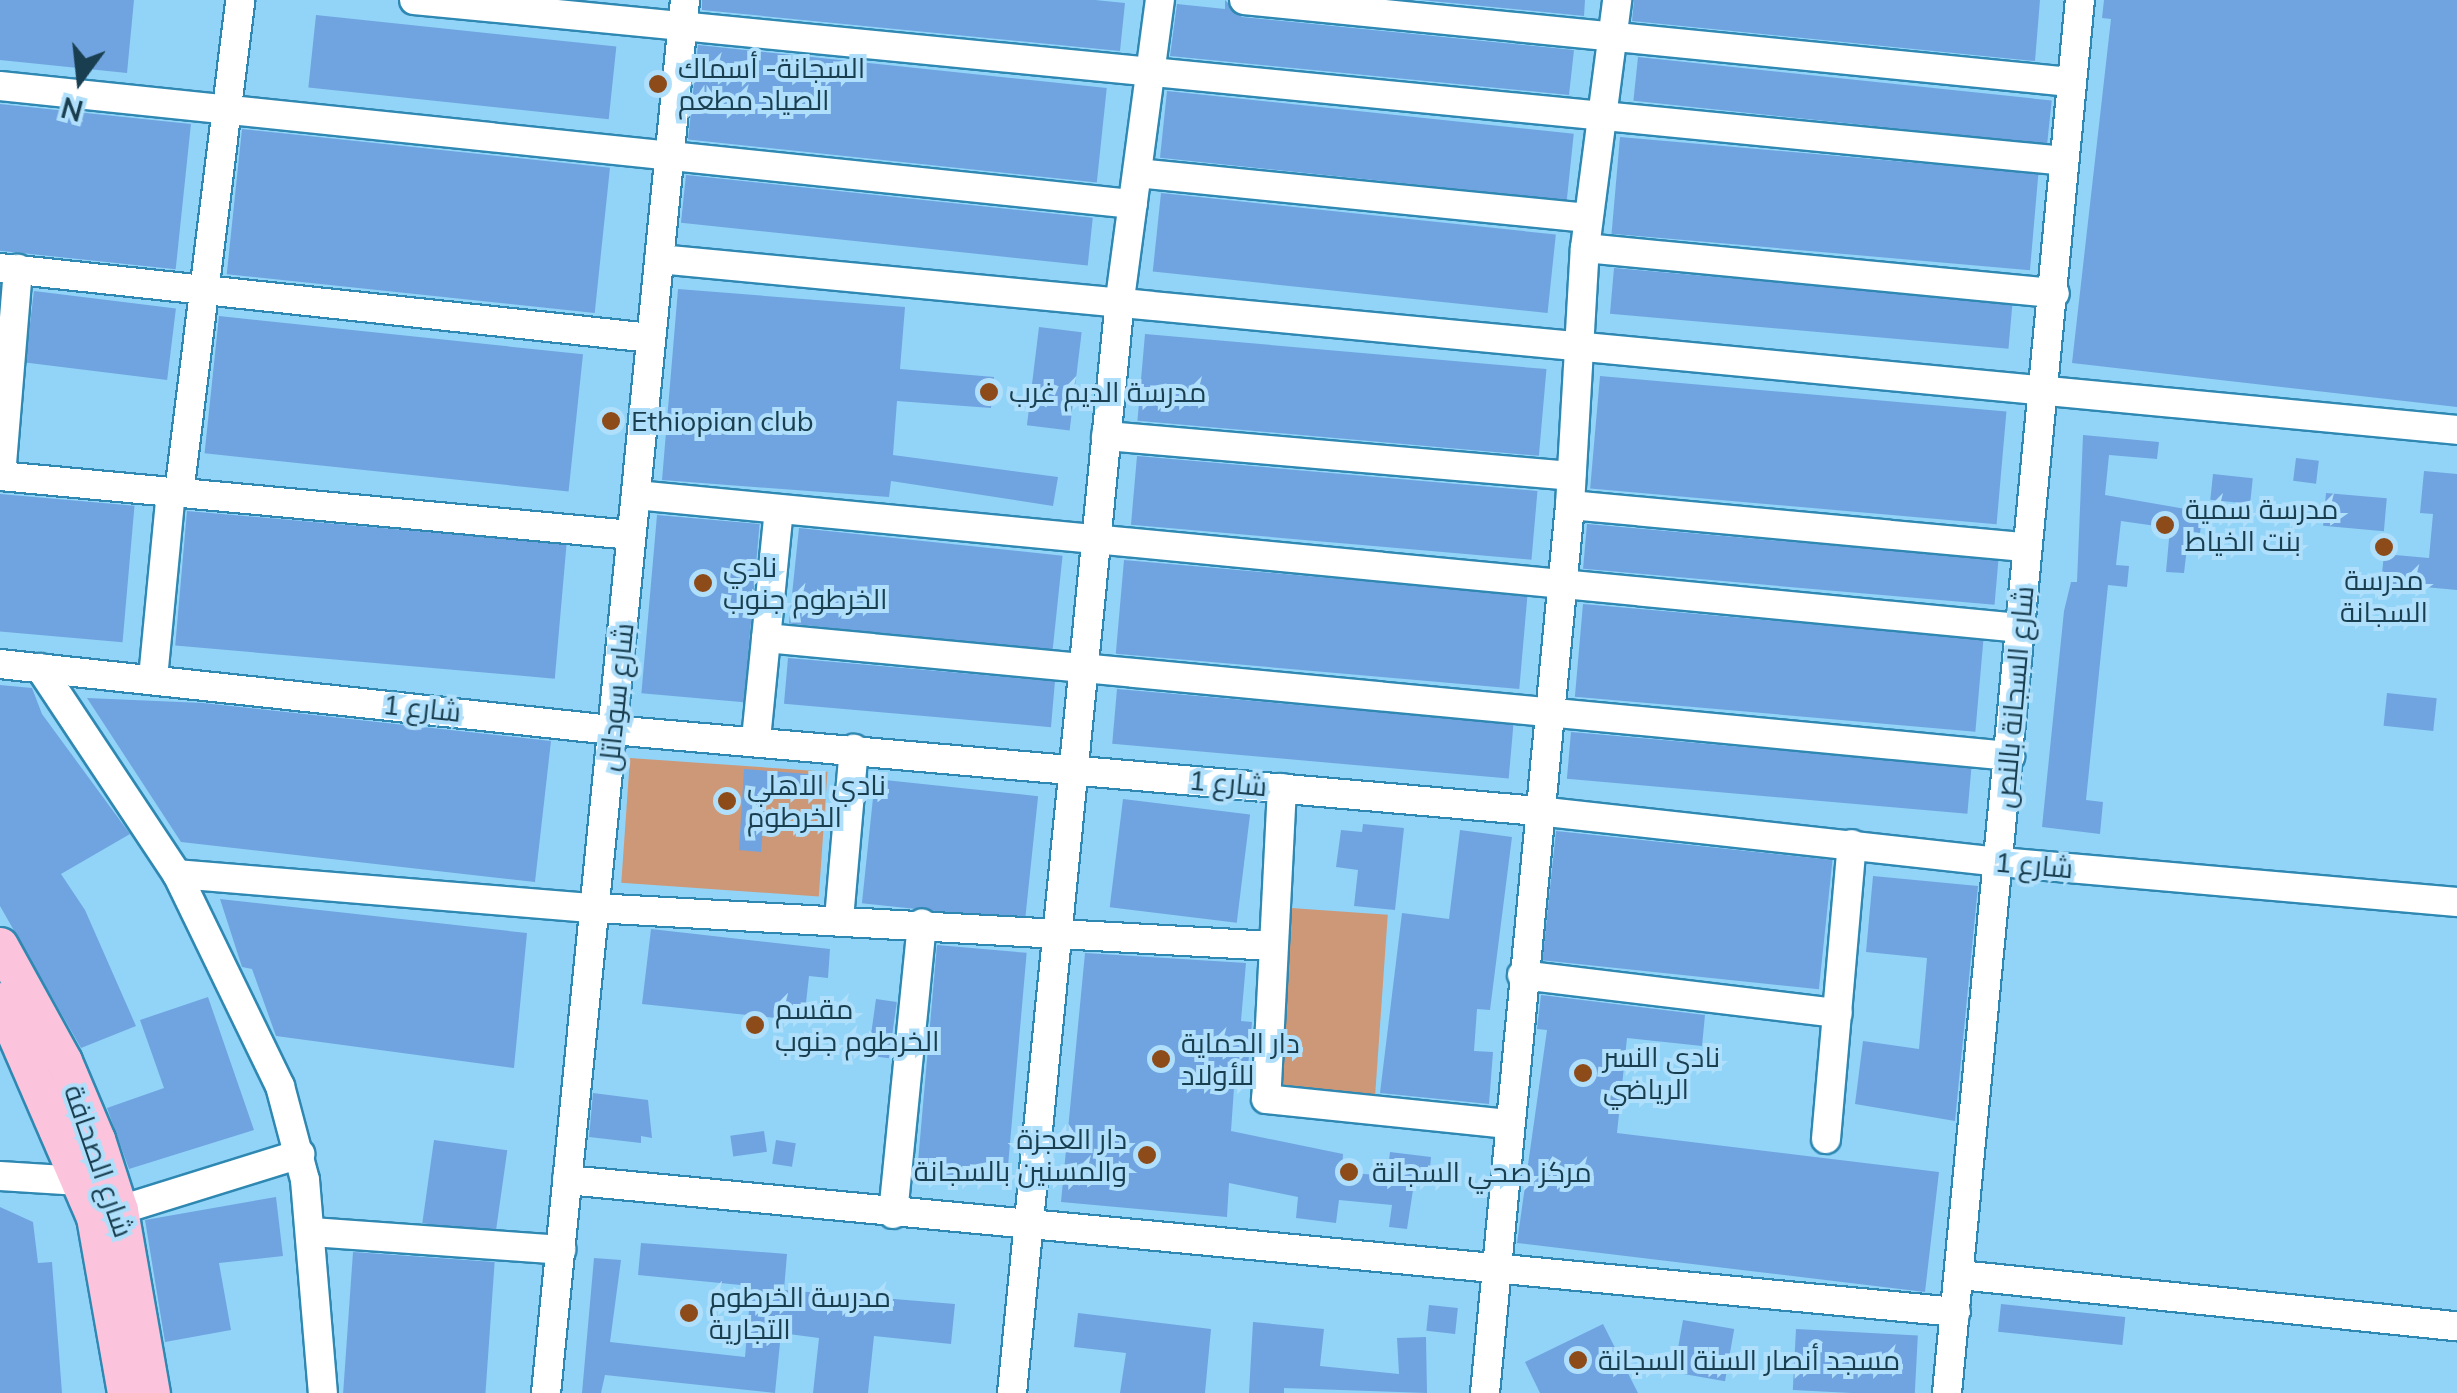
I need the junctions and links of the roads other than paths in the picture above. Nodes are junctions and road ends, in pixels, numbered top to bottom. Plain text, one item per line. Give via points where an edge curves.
1 (240, 0) edge
2 (414, 0) edge
3 (1158, 0) edge
4 (1244, 0) edge
5 (1617, 0) edge
6 (2080, 0) edge
7 (684, 13) edge
8 (1613, 38) junction
9 (1147, 74) junction
10 (2070, 82) junction
11 (0, 86) edge
12 (230, 108) junction
13 (1602, 118) junction
14 (670, 156) junction
15 (2064, 161) junction
16 (1137, 173) junction
17 (1133, 204) junction
18 (1588, 218) junction
19 (1585, 248) junction
20 (659, 259) junction
21 (9, 268) edge
22 (2055, 293) junction
23 (208, 295) junction
24 (1120, 299) junction
25 (652, 338) junction
26 (1580, 345) junction
27 (2044, 392) junction
28 (2457, 430) edge
29 (1106, 436) junction
30 (0, 476) edge
31 (1571, 490) junction
32 (175, 492) junction
33 (636, 495) junction
34 (779, 510) junction
35 (632, 535) junction
36 (1099, 536) junction
37 (2027, 548) junction
38 (1562, 581) junction
39 (2019, 628) junction
40 (766, 638) junction
41 (0, 664) edge
42 (1088, 666) junction
43 (40, 668) junction
44 (153, 678) junction
45 (1547, 709) junction
46 (612, 730) junction
47 (756, 738) junction
48 (854, 748) junction
49 (2010, 756) junction
50 (1078, 769) junction
51 (1282, 788) junction
52 (1538, 811) junction
53 (1852, 844) junction
54 (2000, 862) junction
55 (176, 874) junction
56 (2457, 902) edge
57 (594, 908) junction
58 (839, 919) junction
59 (922, 923) junction
60 (1060, 931) junction
61 (0, 945) edge
62 (1272, 946) junction
63 (1522, 975) junction
64 (1, 1004) edge
65 (1838, 1013) junction
66 (1509, 1124) junction
67 (1826, 1139) dead end
68 (300, 1154) junction
69 (0, 1176) edge
70 (80, 1180) junction
71 (567, 1180) junction
72 (120, 1210) junction
73 (894, 1214) junction
74 (1030, 1227) junction
75 (312, 1232) junction
76 (561, 1250) junction
77 (1497, 1266) junction
78 (1960, 1276) junction
79 (1956, 1312) junction
80 (2457, 1326) edge
81 (125, 1393) edge
82 (152, 1393) edge
83 (322, 1393) edge
84 (546, 1393) edge
85 (1012, 1393) edge
86 (1485, 1393) edge
87 (1948, 1393) edge

1 - 12 street
2 - 7 street
3 - 9 street
4 - 8 street
5 - 8 street
6 - 10 street, شارع السجانة بالنص
7 - 9 street
7 - 14 street, شارع سوداتل
8 - 10 street
8 - 13 street
9 - 13 street
9 - 16 street
10 - 15 street, شارع السجانة بالنص
11 - 12 street
12 - 14 street
12 - 23 street
13 - 15 street
13 - 18 street
14 - 17 street
14 - 20 street, شارع سوداتل
15 - 22 street, شارع السجانة بالنص
16 - 17 street
16 - 18 street
17 - 24 street
18 - 19 street
19 - 22 street
19 - 26 street
20 - 24 street
20 - 25 street, شارع سوداتل
21 - 23 street
21 - 30 street
22 - 27 street, شارع السجانة بالنص
23 - 25 street
23 - 32 street
24 - 26 street
24 - 29 street
25 - 33 street, شارع سوداتل
26 - 27 street
26 - 31 street
27 - 28 street
27 - 37 street, شارع السجانة بالنص
29 - 31 street
29 - 36 street
30 - 32 street
31 - 37 street
31 - 38 street
32 - 35 street
32 - 44 street
33 - 34 street
33 - 35 street, شارع سوداتل
34 - 36 street
34 - 40 street
35 - 46 street, شارع سوداتل
36 - 38 street
36 - 42 street
37 - 39 street, شارع السجانة بالنص
38 - 39 street
38 - 45 street
39 - 49 street, شارع السجانة بالنص
40 - 42 street
40 - 47 street
41 - 43 street, شارع 1
42 - 45 street
42 - 50 street
43 - 44 street, شارع 1
43 - 55 street
44 - 46 street, شارع 1
45 - 49 street
45 - 52 street
46 - 47 street, شارع 1
46 - 57 street, شارع سوداتل
47 - 48 street, شارع 1
48 - 50 street, شارع 1
48 - 58 street
49 - 54 street, شارع السجانة بالنص
50 - 51 street, شارع 1
50 - 60 street
51 - 52 street, شارع 1
51 - 62 street
52 - 53 street, شارع 1
52 - 63 street
53 - 54 street, شارع 1
53 - 65 street
54 - 56 street, شارع 1
54 - 78 street, شارع السجانة بالنص
55 - 57 street
55 - 68 street via 256,1028
57 - 58 street
57 - 71 street, شارع سوداتل
58 - 59 street
59 - 60 street
59 - 73 street
60 - 62 street
60 - 74 street
61 - 72 main road, شارع الصحافة via 64,1061
62 - 66 street via 1266,1099
63 - 65 street
63 - 66 street
64 - 70 main road, شارع الصحافة
65 - 67 street
66 - 77 street
68 - 72 street
68 - 75 street
69 - 70 street
70 - 81 main road, شارع الصحافة via 111,1294
71 - 73 street
71 - 76 street, شارع سوداتل
72 - 82 main road, شارع الصحافة
73 - 74 street
74 - 77 street
74 - 85 street
75 - 76 street
75 - 83 street
76 - 84 street, شارع سوداتل
77 - 79 street
77 - 86 street
78 - 79 street, شارع السجانة بالنص
78 - 80 street
79 - 87 street, شارع السجانة بالنص

